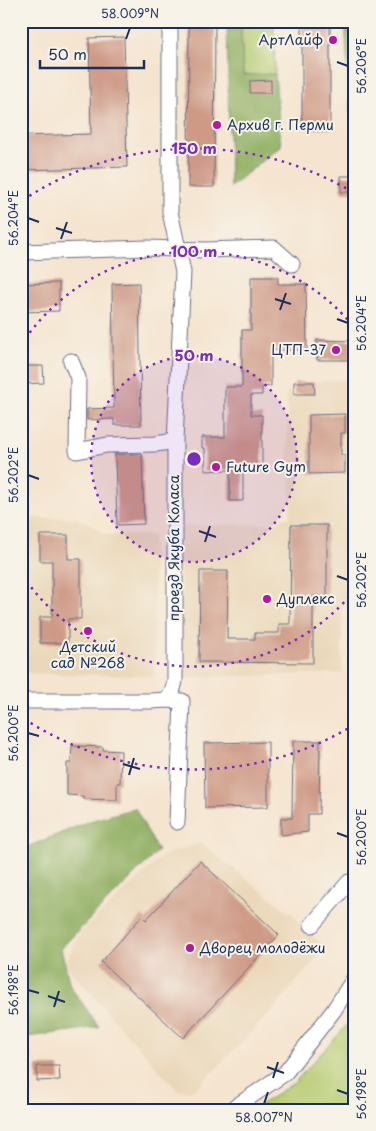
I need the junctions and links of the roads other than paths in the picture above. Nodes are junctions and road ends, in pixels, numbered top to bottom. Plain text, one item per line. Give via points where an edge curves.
1 (170, 21) edge
2 (178, 248) junction
3 (21, 252) edge
4 (292, 264) dead end
5 (71, 361) dead end
6 (175, 441) junction
7 (159, 700) junction
8 (21, 701) edge
9 (176, 822) dead end
10 (350, 882) dead end
11 (312, 926) dead end
12 (355, 977) edge
13 (231, 1110) edge

1 - 2 street, проезд Якуба Коласа via 170,212
2 - 3 street
2 - 4 street via 274,248
2 - 6 street, проезд Якуба Коласа via 183,272
5 - 6 street via 78,378 77,451 107,445
6 - 7 street, проезд Якуба Коласа via 174,681 172,693
7 - 8 street
7 - 9 street via 182,700
10 - 11 street
12 - 13 street via 334,1010 284,1073

